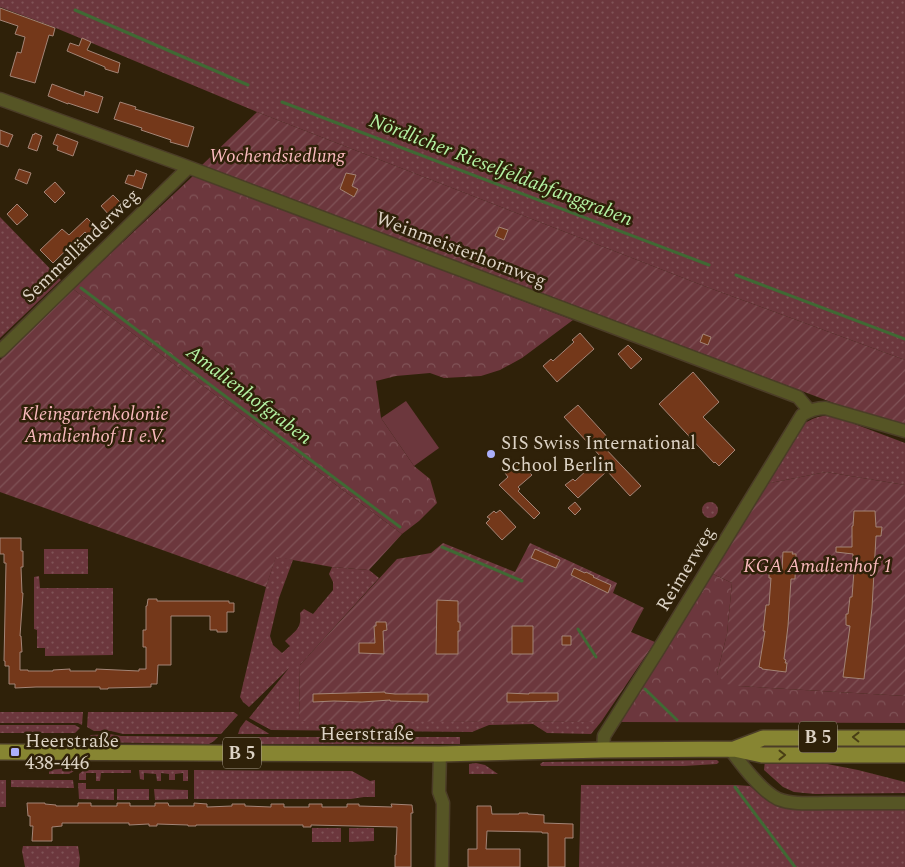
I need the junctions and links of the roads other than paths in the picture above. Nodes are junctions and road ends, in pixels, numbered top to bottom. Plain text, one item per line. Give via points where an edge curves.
1 (0, 99) edge
2 (188, 168) junction
3 (0, 351) edge
4 (809, 410) junction
5 (905, 431) edge
6 (905, 738) edge
7 (732, 749) junction
8 (603, 750) junction
9 (0, 752) edge
10 (440, 754) junction
11 (905, 755) edge
12 (905, 803) edge
13 (442, 867) edge

1 - 2 street, Weinmeisterhornweg
2 - 3 street, Semmelländerweg
2 - 4 street, Weinmeisterhornweg via 798,397
4 - 5 street via 825,408
4 - 8 street, Reimerweg via 802,415 604,736
6 -> 7 main road, Heerstraße / B 5 via 763,738
7 - 8 main road, Heerstraße / B 5
7 -> 11 main road, Heerstraße / B 5 via 762,754
7 - 12 street via 744,770 769,793 786,802
8 - 10 main road, Heerstraße / B 5
9 - 10 main road, Heerstraße / B 5
10 - 13 street

